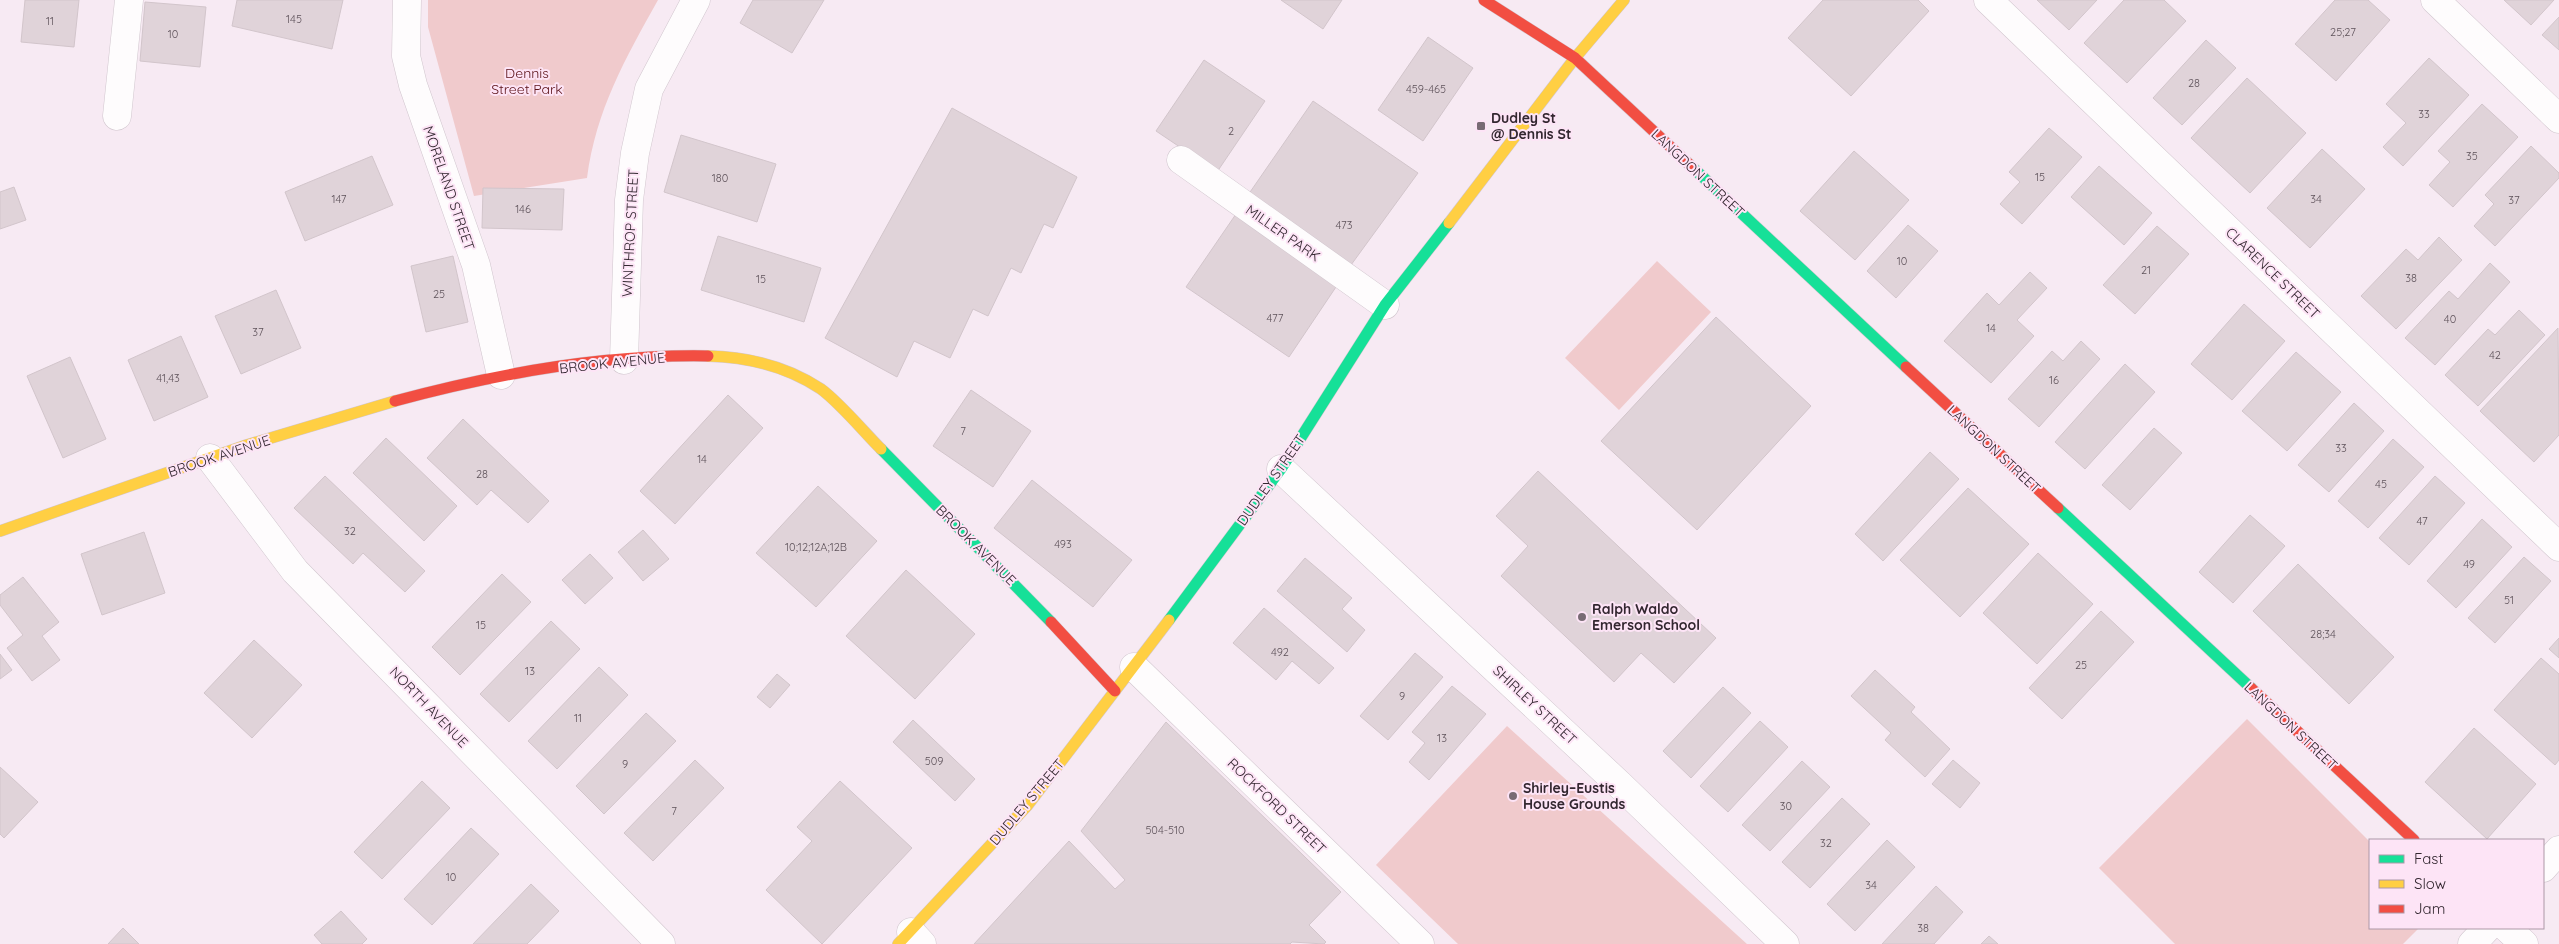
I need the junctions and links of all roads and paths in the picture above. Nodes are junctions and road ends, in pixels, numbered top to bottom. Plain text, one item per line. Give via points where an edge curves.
1 (129, 0) edge
2 (407, 0) edge
3 (696, 0) edge
4 (1484, 0) edge
5 (1624, 0) edge
6 (1988, 0) edge
7 (2435, 0) edge
8 (1575, 58) junction
9 (117, 116) dead end
10 (2559, 119) edge
11 (1181, 160) dead end
12 (1385, 305) junction
13 (624, 360) junction
14 (501, 375) junction
15 (210, 458) junction
16 (1281, 469) junction
17 (0, 531) edge
18 (2559, 547) edge
19 (1134, 668) junction
20 (1115, 691) junction
21 (2413, 839) edge
22 (2559, 850) edge
23 (2544, 867) edge
24 (2486, 929) edge
25 (2508, 929) edge
26 (910, 940) edge
27 (661, 944) edge
28 (1420, 944) edge
29 (1786, 944) edge
30 (2472, 944) edge
31 (2524, 944) edge

1 - 9 street
2 - 14 street, MORELAND STREET via 408,65 476,265
3 - 13 street, WINTHROP STREET via 650,88 635,154 629,200
4 - 8 street, LANGDON STREET
5 - 8 street, DUDLEY STREET
6 - 18 street, CLARENCE STREET
7 - 10 street
8 - 12 street, DUDLEY STREET
8 - 21 street, LANGDON STREET
11 - 12 street, MILLER PARK
12 - 16 street, DUDLEY STREET
13 - 14 street, BROOK AVENUE
13 - 20 street, BROOK AVENUE via 697,356 754,360 789,371 822,390 1028,597
14 - 15 street, BROOK AVENUE via 391,401
15 - 17 street, BROOK AVENUE
15 - 27 street, NORTH AVENUE via 295,571
16 - 19 street, DUDLEY STREET
16 - 29 street, SHIRLEY STREET
19 - 20 street, DUDLEY STREET
19 - 28 street, ROCKFORD STREET
20 - 26 street, DUDLEY STREET via 1027,806
22 - 23 street
24 - 30 street
25 - 31 street

